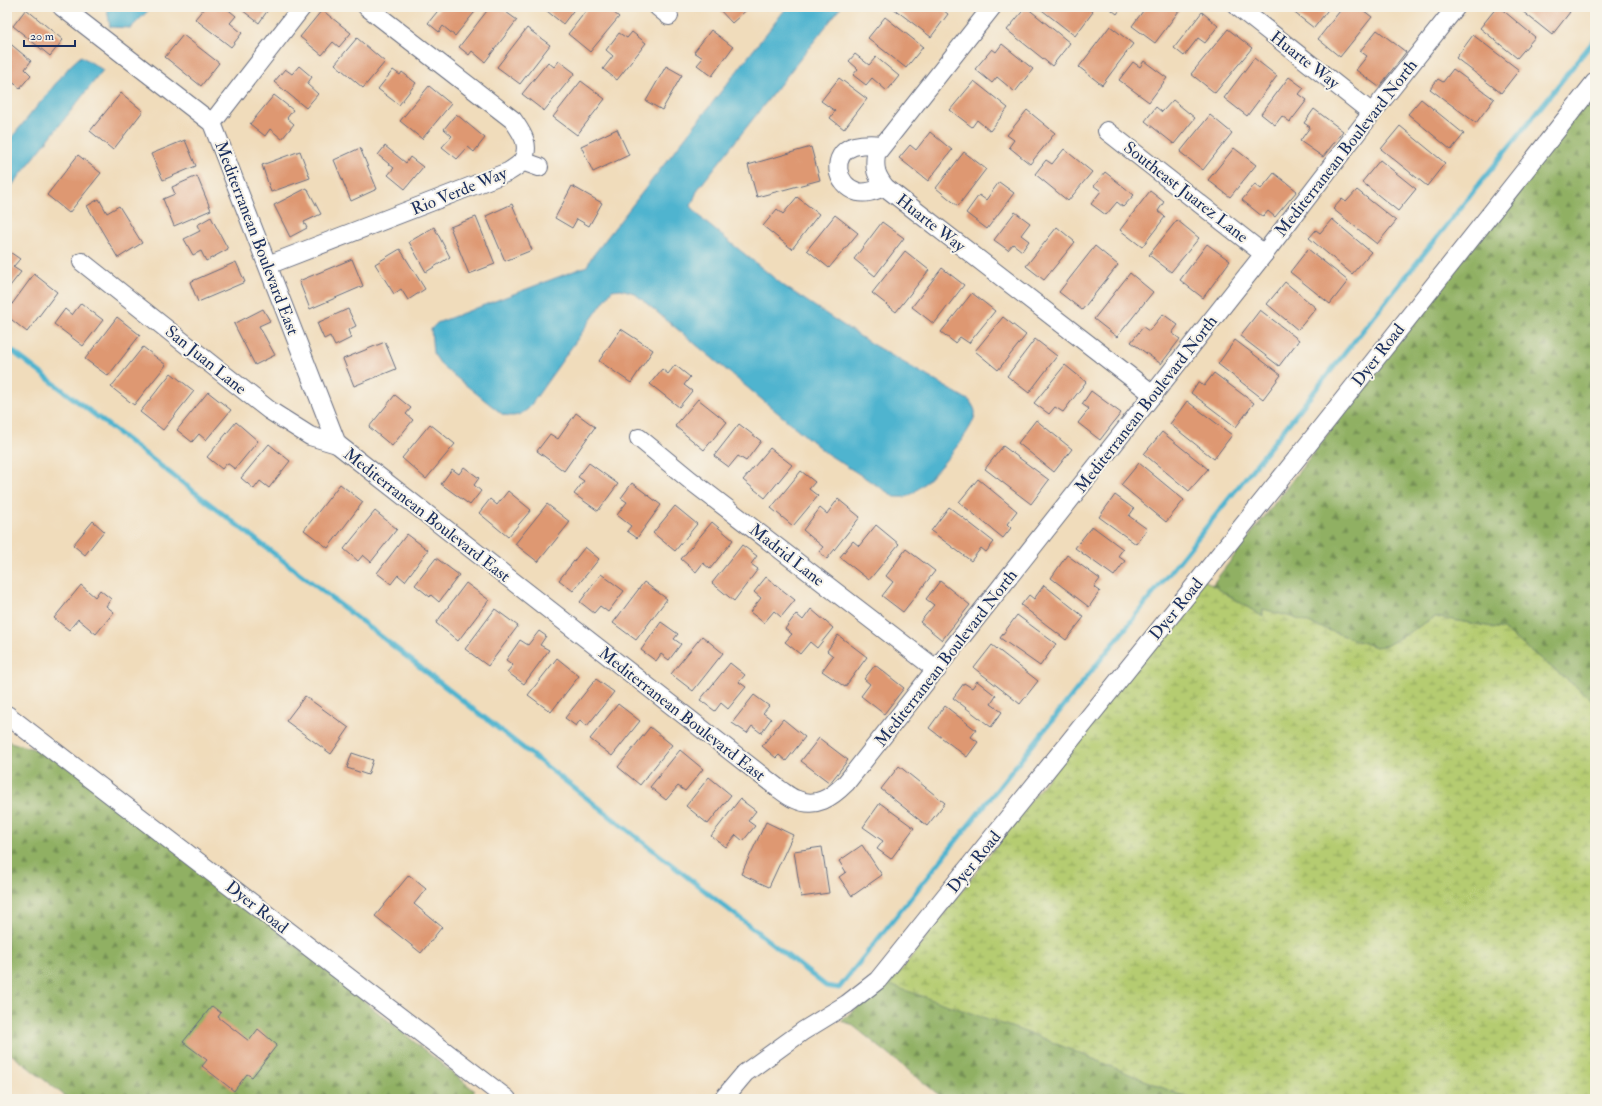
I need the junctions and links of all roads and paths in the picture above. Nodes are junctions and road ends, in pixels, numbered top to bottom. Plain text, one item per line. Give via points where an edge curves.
1 (62, 7) edge
2 (302, 7) edge
3 (367, 7) edge
4 (992, 7) edge
5 (1238, 7) edge
6 (1456, 7) edge
7 (1595, 82) edge
8 (1372, 113) junction
9 (212, 123) junction
10 (1107, 131) dead end
11 (882, 145) junction
12 (885, 187) junction
13 (1264, 254) junction
14 (82, 262) dead end
15 (268, 265) junction
16 (1154, 394) junction
17 (639, 438) dead end
18 (337, 444) junction
19 (937, 670) junction
20 (7, 715) edge
21 (832, 796) joint
22 (507, 1099) edge
23 (723, 1099) edge

1 - 9 street, Mediterranean Boulevard East
2 - 9 street
3 - 15 street, Rio Verde Way via 513,120 524,135 530,164
4 - 11 street, Huarte Way
5 - 8 street, Huarte Way
6 - 8 street, Mediterranean Boulevard North
7 - 23 street, Dyer Road via 878,980 745,1073
8 - 13 street, Mediterranean Boulevard North
9 - 15 street, Mediterranean Boulevard East
10 - 13 street, Southeast Juarez Lane
11 - 12 street, Huarte Way via 876,154 875,164 877,177
11 - 12 street via 853,147 844,152 838,161 837,170 846,186 856,192 865,193
12 - 16 street, Huarte Way
13 - 16 street, Mediterranean Boulevard North
14 - 18 street, San Juan Lane via 269,410 310,436
15 - 18 street, Mediterranean Boulevard East
16 - 19 street, Mediterranean Boulevard North
17 - 19 street, Madrid Lane
18 - 21 street, Mediterranean Boulevard East via 779,788 795,799 807,803 820,802
19 - 21 street, Mediterranean Boulevard North via 846,783
20 - 22 street, Dyer Road

